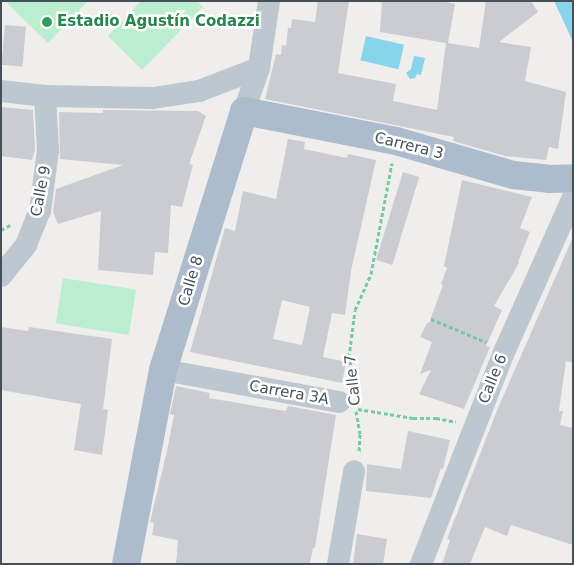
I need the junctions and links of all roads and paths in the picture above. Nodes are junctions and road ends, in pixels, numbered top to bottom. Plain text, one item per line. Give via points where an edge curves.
1 (269, 1) edge
2 (259, 68) junction
3 (1, 92) edge
4 (46, 96) junction
5 (244, 111) junction
6 (396, 140) junction
7 (573, 178) edge
8 (573, 197) edge
9 (1, 276) edge
10 (432, 319) dead end
11 (506, 350) junction
12 (163, 370) junction
13 (352, 403) junction
14 (475, 424) junction
15 (354, 471) joint
16 (126, 564) edge
17 (338, 564) edge
18 (422, 564) edge

1 - 2 street, Calle 8
2 - 4 street via 199,91 152,98
2 - 5 street, Calle 8
3 - 4 street
4 - 9 street, Calle 9 via 48,150 40,211 26,245
5 - 6 main road, Carrera 3
5 - 12 main road, Calle 8
6 - 7 main road, Carrera 3 via 514,175 550,180
6 - 13 path, Calle 7 via 371,274 354,310 349,357 356,383
8 - 11 street, Calle 6
10 - 11 path
11 - 14 street, Calle 6
12 - 13 street, Carrera 3A
12 - 16 main road, Calle 8
13 - 14 path via 413,418
13 - 15 path, Calle 7 via 360,434
14 - 18 street, Calle 6
15 - 17 street

